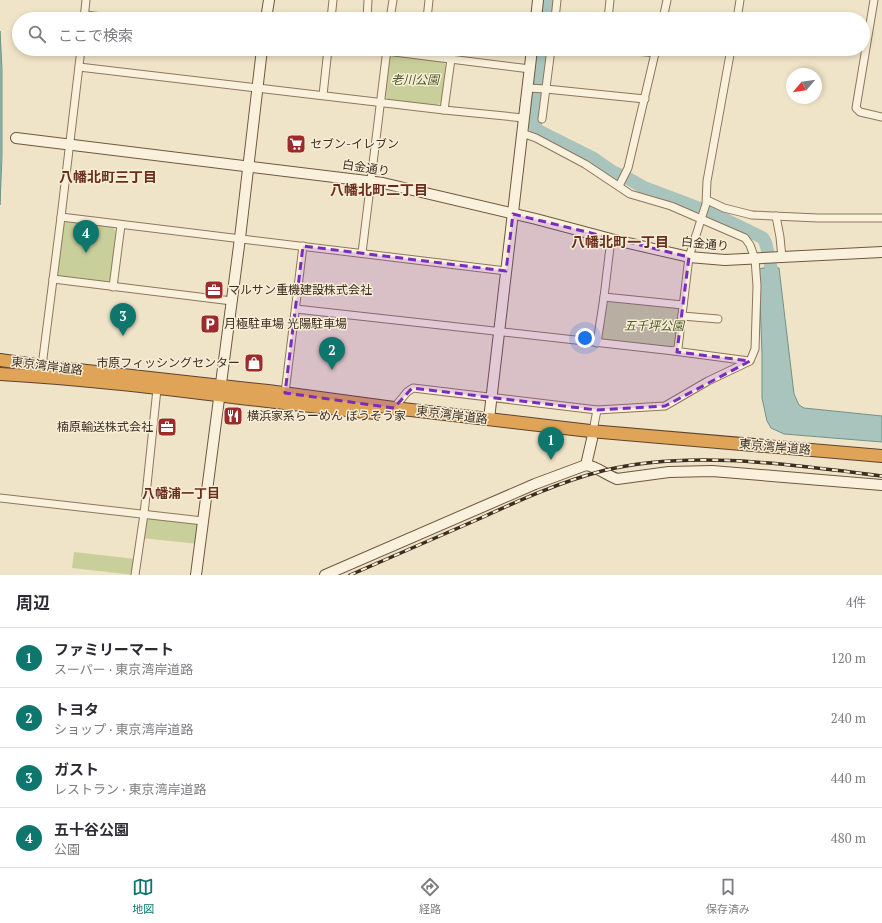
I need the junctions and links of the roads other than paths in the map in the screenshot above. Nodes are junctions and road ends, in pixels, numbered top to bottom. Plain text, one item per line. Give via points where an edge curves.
1 (86, 0) edge
2 (269, 0) edge
3 (333, 0) edge
4 (368, 0) edge
5 (393, 0) edge
6 (429, 0) edge
7 (538, 0) edge
8 (557, 0) edge
9 (610, 0) edge
10 (667, 0) edge
11 (740, 0) edge
12 (874, 0) edge
13 (85, 12) edge
14 (267, 12) edge
15 (332, 12) edge
16 (367, 12) edge
17 (391, 12) edge
18 (428, 12) edge
19 (537, 12) edge
20 (556, 12) edge
21 (609, 12) edge
22 (664, 12) edge
23 (738, 12) edge
24 (870, 24) edge
25 (80, 56) edge
26 (261, 56) edge
27 (327, 56) edge
28 (385, 56) edge
29 (429, 56) edge
30 (531, 56) edge
31 (550, 56) edge
32 (655, 56) edge
33 (731, 56) edge
34 (865, 56) edge
35 (451, 59) junction
36 (79, 67) junction
37 (530, 69) junction
38 (258, 88) junction
39 (527, 88) junction
40 (546, 88) junction
41 (323, 95) junction
42 (645, 98) junction
43 (380, 102) junction
44 (444, 110) junction
45 (882, 117) edge
46 (524, 118) junction
47 (542, 119) dead end
48 (522, 133) junction
49 (16, 138) dead end
50 (70, 144) junction
51 (248, 166) junction
52 (370, 181) junction
53 (619, 186) junction
54 (707, 202) junction
55 (513, 214) junction
56 (776, 216) junction
57 (61, 217) junction
58 (702, 217) junction
59 (882, 218) edge
60 (121, 225) junction
61 (240, 238) junction
62 (611, 239) junction
63 (303, 246) junction
64 (882, 252) edge
65 (362, 253) junction
66 (689, 257) junction
67 (777, 258) junction
68 (754, 259) junction
69 (506, 271) junction
70 (53, 280) junction
71 (113, 287) junction
72 (604, 297) junction
73 (232, 301) junction
74 (683, 305) junction
75 (296, 309) junction
76 (682, 316) junction
77 (718, 319) dead end
78 (499, 332) junction
79 (597, 343) junction
80 (674, 351) junction
81 (0, 360) edge
82 (750, 361) junction
83 (42, 366) junction
84 (0, 370) edge
85 (0, 374) edge
86 (24, 375) junction
87 (157, 389) junction
88 (220, 391) junction
89 (285, 393) junction
90 (492, 396) junction
91 (394, 408) junction
92 (598, 410) junction
93 (489, 419) junction
94 (592, 435) junction
95 (882, 456) edge
96 (882, 464) edge
97 (586, 465) junction
98 (882, 485) edge
99 (0, 498) edge
100 (144, 514) junction
101 (203, 521) junction
102 (135, 575) edge
103 (196, 575) edge
104 (324, 575) edge

1 - 13 street
2 - 14 street
3 - 15 street
4 - 16 street
5 - 17 street
6 - 18 street
7 - 19 street
8 - 20 street
9 - 21 street
10 - 22 street
11 - 23 street
12 - 24 street
25 - 36 street
26 - 38 street
27 - 41 street
28 - 43 street
29 - 35 street
30 - 37 street
31 - 40 street
32 - 42 street
33 - 54 street via 709,168
34 - 45 street via 856,108 860,112
35 - 37 street
35 - 44 street
36 - 38 street
36 - 50 street
37 - 39 street
38 - 41 street
38 - 51 street
39 - 40 street
39 - 46 street
40 - 42 street
40 - 47 street
41 - 43 street
42 - 53 street via 628,168
43 - 44 street
43 - 52 street
44 - 46 street
46 - 48 street
48 - 53 street via 585,164
48 - 55 street
49 - 50 street, 白金通り
50 - 51 street, 白金通り
50 - 57 street
51 - 52 street, 白金通り
51 - 61 street
52 - 55 street, 白金通り
52 - 65 street
53 - 58 street via 630,194
54 - 56 street via 752,215
54 - 58 street
55 - 62 street, 白金通り
55 - 69 street
56 - 59 street
56 - 67 street via 780,237
57 - 60 street
57 - 70 street
58 - 66 street
58 - 68 street via 745,238
60 - 61 street
60 - 71 street
61 - 63 street
61 - 73 street
62 - 66 street, 白金通り
62 - 72 street
63 - 65 street
63 - 75 street
64 - 67 street
65 - 69 street
66 - 68 street, 白金通り
66 - 74 street
67 - 68 street, 白金通り
68 - 82 street via 757,286 755,349
69 - 78 street
70 - 71 street
70 - 83 street
71 - 73 street
72 - 74 street
72 - 79 street
73 - 88 street
74 - 76 street
75 - 78 street
75 - 89 street
76 - 77 street
76 - 80 street via 678,348
78 - 79 street
78 - 90 street
79 - 80 street
80 - 82 street
81 - 83 highway, 東京湾岸道路
82 - 92 street via 708,380 664,406
83 - 88 highway, 東京湾岸道路 via 162,378
84 - 86 highway
85 - 86 highway, 東京湾岸道路
86 - 87 highway, 東京湾岸道路
87 - 88 highway, 東京湾岸道路
87 - 100 street
88 - 89 highway, 東京湾岸道路
88 - 94 highway, 東京湾岸道路
88 - 101 street
89 - 91 highway, 東京湾岸道路
90 - 91 street via 413,388
90 - 92 street
90 - 93 street
91 - 93 highway, 東京湾岸道路
92 - 94 street
93 - 94 highway, 東京湾岸道路
94 - 95 highway, 東京湾岸道路
94 - 96 highway, 東京湾岸道路
94 - 97 street
97 - 98 street via 617,479 669,472 712,471
97 - 104 street via 535,484
99 - 100 street
100 - 101 street
100 - 102 street
101 - 103 street

